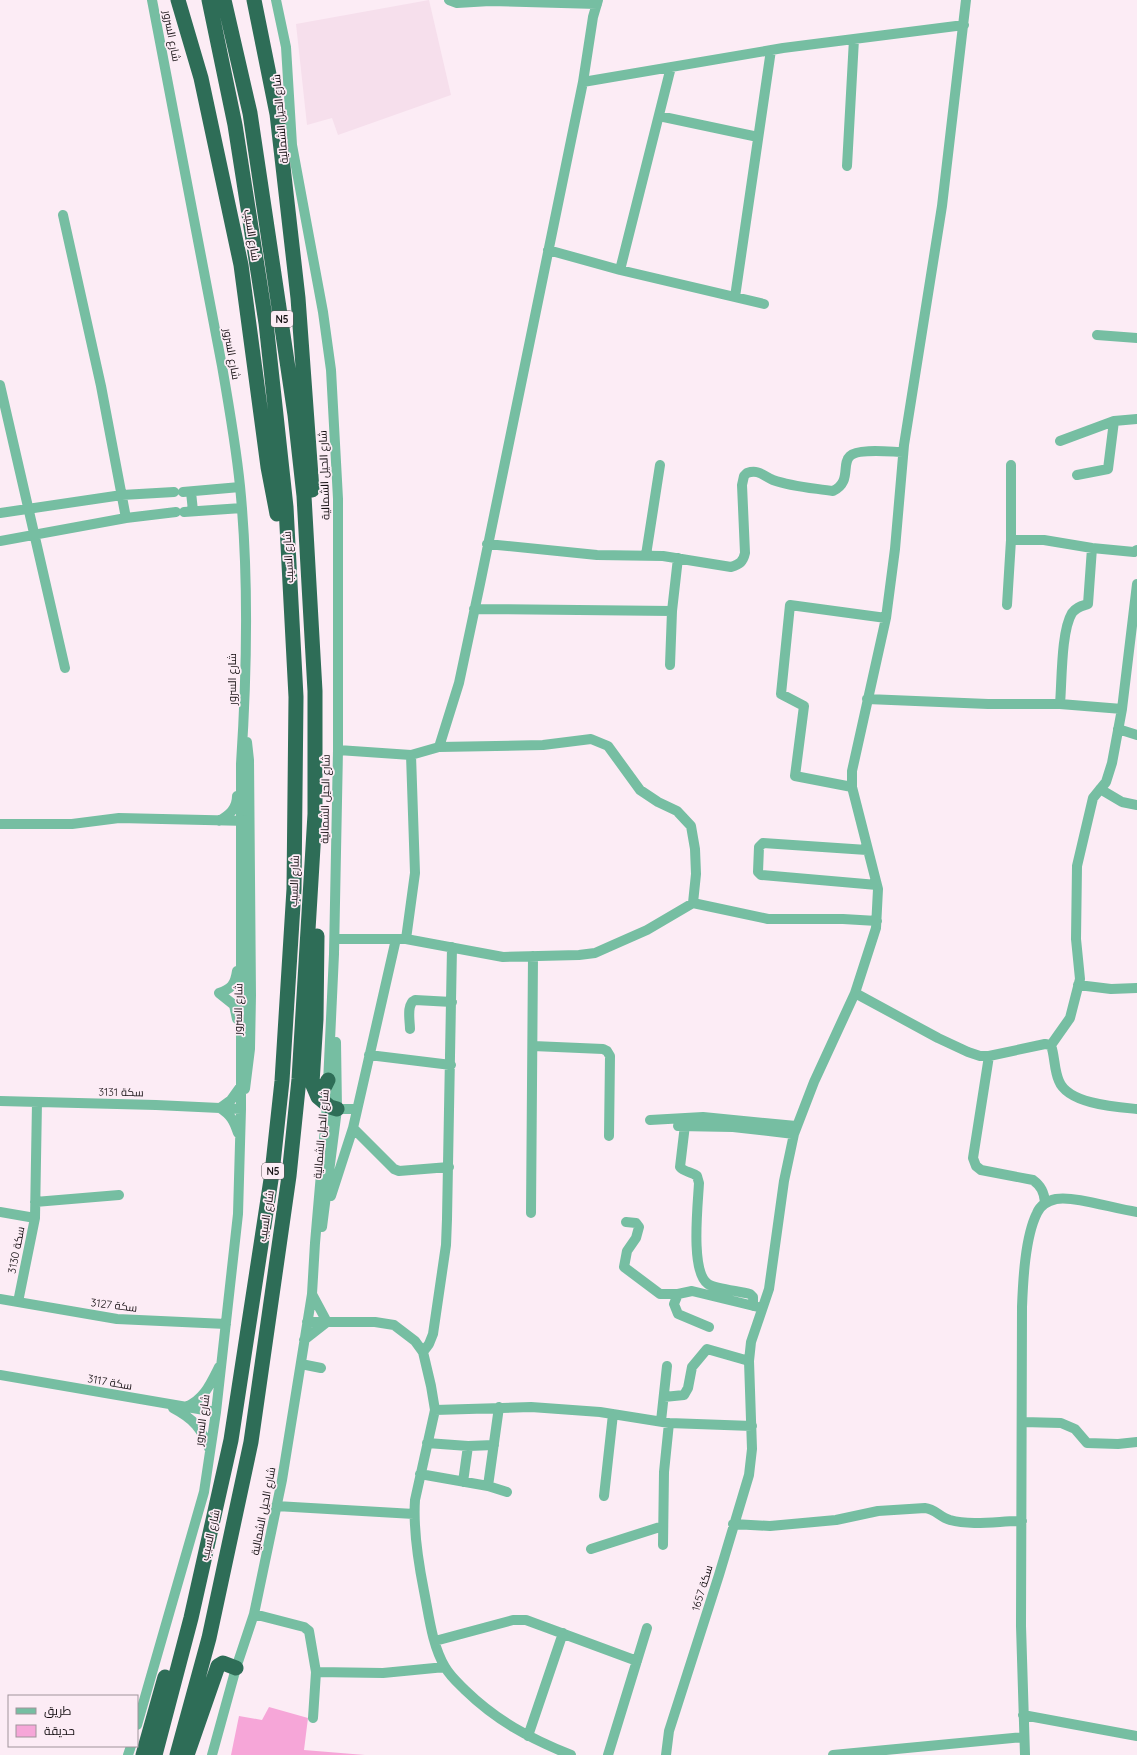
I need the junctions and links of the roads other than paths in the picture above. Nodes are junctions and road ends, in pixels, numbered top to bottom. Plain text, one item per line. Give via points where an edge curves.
1 (152, 0) edge
2 (178, 0) edge
3 (209, 0) edge
4 (224, 0) edge
5 (254, 0) edge
6 (276, 0) edge
7 (449, 0) edge
8 (966, 0) edge
9 (597, 2) edge
10 (964, 25) junction
11 (854, 39) junction
12 (771, 50) junction
13 (671, 67) junction
14 (583, 82) junction
15 (659, 116) junction
16 (758, 137) junction
17 (847, 166) dead end
18 (63, 215) dead end
19 (548, 250) junction
20 (620, 270) junction
21 (735, 297) junction
22 (764, 304) dead end
23 (1097, 335) dead end
24 (1137, 338) edge
25 (0, 385) edge
26 (1137, 419) edge
27 (1114, 421) junction
28 (1060, 441) dead end
29 (903, 452) junction
30 (1011, 464) dead end
31 (660, 465) dead end
32 (1077, 474) dead end
33 (240, 487) junction
34 (183, 492) junction
35 (122, 495) junction
36 (28, 508) junction
37 (242, 508) junction
38 (184, 512) junction
39 (0, 513) edge
40 (126, 518) junction
41 (34, 534) junction
42 (1011, 540) junction
43 (0, 541) edge
44 (488, 544) junction
45 (1092, 548) junction
46 (1137, 550) edge
47 (646, 556) junction
48 (678, 558) junction
49 (290, 576) junction
50 (1137, 584) edge
51 (1007, 606) dead end
52 (474, 609) junction
53 (672, 611) junction
54 (886, 618) junction
55 (670, 666) dead end
56 (65, 668) dead end
57 (315, 691) junction
58 (867, 699) junction
59 (1060, 704) junction
60 (1122, 709) junction
61 (244, 718) junction
62 (1118, 729) junction
63 (1137, 735) edge
64 (439, 747) junction
65 (338, 750) junction
66 (411, 755) junction
67 (241, 764) junction
68 (852, 786) junction
69 (1100, 789) junction
70 (1137, 805) edge
71 (315, 814) junction
72 (219, 821) junction
73 (246, 821) junction
74 (0, 824) edge
75 (867, 850) junction
76 (242, 877) junction
77 (876, 885) junction
78 (693, 903) junction
79 (877, 921) junction
80 (335, 939) junction
81 (401, 939) junction
82 (452, 947) junction
83 (334, 954) junction
84 (533, 956) junction
85 (1078, 985) junction
86 (1137, 988) edge
87 (855, 993) junction
88 (452, 1002) junction
89 (410, 1030) dead end
90 (241, 1034) junction
91 (1051, 1045) junction
92 (533, 1046) junction
93 (369, 1055) junction
94 (989, 1056) junction
95 (451, 1065) junction
96 (328, 1080) junction
97 (312, 1083) junction
98 (241, 1086) junction
99 (0, 1102) edge
100 (37, 1102) junction
101 (332, 1107) junction
102 (220, 1108) junction
103 (241, 1109) junction
104 (356, 1109) junction
105 (1137, 1109) edge
106 (685, 1125) junction
107 (353, 1128) junction
108 (795, 1130) junction
109 (609, 1136) dead end
110 (240, 1140) junction
111 (449, 1167) junction
112 (119, 1195) dead end
113 (35, 1202) junction
114 (1045, 1202) junction
115 (326, 1208) junction
116 (0, 1212) edge
117 (1137, 1212) edge
118 (531, 1213) dead end
119 (35, 1218) junction
120 (626, 1222) dead end
121 (314, 1266) junction
122 (312, 1294) junction
123 (678, 1294) junction
124 (0, 1299) edge
125 (18, 1302) junction
126 (753, 1306) junction
127 (764, 1308) junction
128 (308, 1319) junction
129 (327, 1322) junction
130 (226, 1324) junction
131 (709, 1327) dead end
132 (304, 1340) junction
133 (423, 1352) junction
134 (749, 1361) junction
135 (222, 1362) junction
136 (301, 1364) junction
137 (667, 1366) dead end
138 (322, 1368) dead end
139 (0, 1375) edge
140 (664, 1397) junction
141 (166, 1404) junction
142 (186, 1407) junction
143 (499, 1407) junction
144 (434, 1410) junction
145 (216, 1412) junction
146 (613, 1414) junction
147 (665, 1422) junction
148 (1023, 1422) junction
149 (752, 1426) junction
150 (1137, 1442) edge
151 (427, 1443) junction
152 (494, 1445) junction
153 (468, 1446) junction
154 (210, 1450) junction
155 (420, 1474) junction
156 (463, 1482) junction
157 (488, 1486) junction
158 (507, 1492) dead end
159 (604, 1496) dead end
160 (276, 1506) junction
161 (414, 1514) junction
162 (1022, 1520) junction
163 (733, 1524) junction
164 (212, 1525) junction
165 (663, 1526) junction
166 (663, 1545) dead end
167 (591, 1548) dead end
168 (254, 1614) junction
169 (647, 1628) dead end
170 (563, 1633) junction
171 (435, 1641) junction
172 (637, 1661) junction
173 (445, 1667) junction
174 (236, 1668) junction
175 (316, 1672) junction
176 (1023, 1715) junction
177 (313, 1718) dead end
178 (138, 1722) edge
179 (528, 1736) junction
180 (1137, 1736) edge
181 (1024, 1737) junction
182 (143, 1755) edge
183 (155, 1755) edge
184 (177, 1755) edge
185 (188, 1755) edge
186 (212, 1755) edge
187 (570, 1755) edge
188 (608, 1755) edge
189 (666, 1755) edge
190 (833, 1755) edge
191 (1025, 1755) edge

1 - 33 street, شارع السرور via 222,366
2 - 49 highway via 201,78 240,265 268,467
3 - 49 highway, شارع السيب / N5 via 235,125 266,323 286,507
4 - 57 highway, شارع السيب / N5 via 250,113 295,415 304,496
5 - 57 highway via 277,114 298,298 311,456 316,566
6 - 65 street, شارع الحيل الشمالية via 286,47 292,145 323,312 331,370 338,499
7 - 9 street via 457,3
8 - 10 street, سكة 1657
9 - 14 street
10 - 11 street
10 - 29 street, سكة 1657 via 942,206
11 - 12 street
11 - 17 street
12 - 13 street
12 - 16 street
13 - 14 street
13 - 15 street
14 - 19 street
15 - 16 street
15 - 20 street
16 - 21 street
18 - 35 street
19 - 20 street
19 - 44 street
20 - 21 street
21 - 22 street
23 - 24 street
25 - 36 street
26 - 27 street
27 - 28 street
27 - 32 street via 1108,469
29 - 48 street via 853,454 847,460 844,481 833,491 782,483 760,472 747,473 742,485 745,553 743,560 731,567
29 - 54 street, سكة 1657
30 - 42 street
31 - 47 street
33 - 34 street
33 - 37 street, شارع السرور
34 - 35 street
34 - 38 street
35 - 36 street
35 - 40 street
36 - 39 street
36 - 41 street
37 - 38 street
37 - 61 street, شارع السرور via 245,590
38 - 40 street
40 - 41 street
41 - 43 street
41 - 56 street
42 - 45 street via 1044,540
42 - 51 street
44 - 47 street via 598,555
44 - 52 street
45 - 46 street via 1134,552
45 - 59 street via 1088,604 1078,607 1072,613 1066,629
47 - 48 street
48 - 53 street
49 - 164 highway, شارع السيب / N5 via 296,697 294,889 282,1081 272,1173 231,1440
50 - 60 street
52 - 53 street
52 - 64 street via 458,683
53 - 55 street
54 - 58 street, سكة 1657
54 - 68 street via 790,605 781,694 804,706 795,776
57 - 71 highway, شارع السيب / N5
58 - 59 street
58 - 68 street, سكة 1657 via 852,771
59 - 60 street
60 - 62 street
61 - 67 street, شارع السرور
61 - 73 street, شارع السرور via 249,760
62 - 63 street
62 - 69 street via 1112,763 1106,782
64 - 66 street
64 - 78 street via 543,745 591,739 608,746 640,790 676,811 691,826 696,849
65 - 66 street
65 - 80 street, شارع الحيل الشمالية
66 - 81 street via 415,873
67 - 72 street via 237,775 235,808
67 - 73 street, شارع السرور
68 - 75 street, سكة 1657
69 - 70 street via 1122,802
69 - 85 street via 1093,798 1077,866 1076,939 1080,979
71 - 97 highway via 319,827 316,1019
71 - 184 highway, شارع السيب / N5 via 299,1079 289,1176 252,1434 208,1638
72 - 73 street
72 - 74 street via 119,818 72,824
73 - 76 street, شارع السرور
73 - 103 street, شارع السرور via 250,1049 248,1076
75 - 77 street, سكة 1657
75 - 77 street via 763,843 759,847 758,872 762,875
76 - 90 street, شارع السرور
76 - 90 street via 237,886 235,983 230,989 219,993 234,1005
77 - 79 street, سكة 1657
78 - 79 street via 768,919
78 - 84 street via 647,930 595,953
79 - 87 street, سكة 1657
80 - 81 street
80 - 83 street, شارع الحيل الشمالية
81 - 82 street
81 - 93 street
82 - 84 street via 503,957
82 - 88 street
83 - 96 street, شارع الحيل الشمالية
83 - 101 street, شارع الحيل الشمالية via 337,985
84 - 92 street
85 - 86 street via 1111,990
85 - 91 street via 1070,1018
87 - 94 street via 950,1044 980,1056
87 - 108 street, سكة 1657 via 831,1041
88 - 89 street via 415,1000 410,1005
88 - 95 street
90 - 98 street, شارع السرور
91 - 94 street via 1045,1044
91 - 105 street via 1058,1081 1072,1095 1095,1104
92 - 109 street via 607,1051 610,1056
92 - 118 street
93 - 95 street
93 - 104 street
94 - 114 street via 973,1158 976,1166 981,1170 1033,1180 1044,1193
95 - 111 street
96 - 97 highway via 321,1088
96 - 101 street, شارع الحيل الشمالية
97 - 101 highway via 318,1097
98 - 102 street via 231,1100
98 - 103 street, شارع السرور
99 - 100 street, سكة 3131
100 - 102 street, سكة 3131
100 - 113 street, سكة 3130
101 - 104 street
101 - 115 street, شارع الحيل الشمالية via 330,1176
101 - 121 street, شارع الحيل الشمالية
102 - 103 street, سكة 3131
102 - 110 street via 234,1120
103 - 110 street, شارع السرور
104 - 107 street
106 - 108 street
106 - 108 street via 654,1123 702,1117
106 - 126 street via 680,1167 698,1176 696,1229 699,1269 709,1285 750,1294 753,1297
107 - 111 street via 394,1169 399,1171
107 - 115 street
108 - 127 street, سكة 1657 via 784,1181
110 - 130 street, شارع السرور via 238,1214
111 - 133 street via 446,1245 433,1334
112 - 113 street
113 - 119 street, سكة 3130
114 - 117 street via 1056,1199 1074,1200
114 - 148 street via 1037,1213 1023,1272
115 - 121 street, شارع الحيل الشمالية
116 - 119 street
119 - 125 street, سكة 3130
120 - 123 street via 636,1223 639,1227 636,1238 627,1251 624,1267 660,1294
121 - 122 street, شارع الحيل الشمالية
122 - 128 street, شارع الحيل الشمالية
122 - 129 street
123 - 126 street via 692,1291
123 - 131 street via 674,1304 678,1314
124 - 125 street, سكة 3127
125 - 130 street, سكة 3127 via 117,1319
126 - 127 street
127 - 134 street, سكة 1657 via 755,1327
128 - 129 street
128 - 132 street, شارع الحيل الشمالية
129 - 132 street
129 - 133 street via 375,1322 394,1325 415,1341
130 - 135 street, شارع السرور
132 - 136 street, شارع الحيل الشمالية
133 - 144 street
134 - 140 street via 707,1349 692,1367 684,1395
134 - 149 street, سكة 1657
135 - 142 street via 207,1391
135 - 145 street, شارع السرور
136 - 138 street
136 - 160 street, شارع الحيل الشمالية
137 - 140 street
139 - 141 street, سكة 3117
140 - 147 street
141 - 142 street, سكة 3117
141 - 154 street via 194,1422 202,1431
142 - 145 street, سكة 3117
143 - 144 street
143 - 146 street via 567,1409
143 - 152 street
144 - 151 street
145 - 154 street, شارع السرور
146 - 147 street
146 - 159 street
147 - 149 street
147 - 165 street
148 - 150 street via 1061,1423 1076,1429 1087,1443
148 - 162 street
149 - 163 street, سكة 1657 via 749,1475
151 - 153 street
151 - 155 street
152 - 153 street
152 - 157 street
153 - 156 street
154 - 178 street, شارع السرور via 204,1492
155 - 156 street
155 - 161 street
156 - 157 street
157 - 158 street
160 - 161 street
160 - 168 street, شارع الحيل الشمالية
161 - 171 street via 421,1575
162 - 163 street via 951,1520 943,1518 930,1508 925,1508 878,1511 836,1520 778,1525
162 - 176 street
163 - 189 street, سكة 1657 via 669,1731
164 - 182 highway via 206,1535
164 - 183 highway, شارع السيب / N5
165 - 166 street
165 - 167 street
168 - 174 street, شارع الحيل الشمالية
168 - 175 street via 304,1627 309,1631
169 - 172 street
170 - 171 street via 520,1620
170 - 172 street
170 - 179 street
171 - 173 street
172 - 188 street
173 - 175 street via 383,1673
173 - 179 street via 484,1708
174 - 185 highway via 224,1663 218,1666
174 - 186 street, شارع الحيل الشمالية
175 - 177 street
176 - 180 street
176 - 181 street
179 - 187 street
181 - 190 street
181 - 191 street

